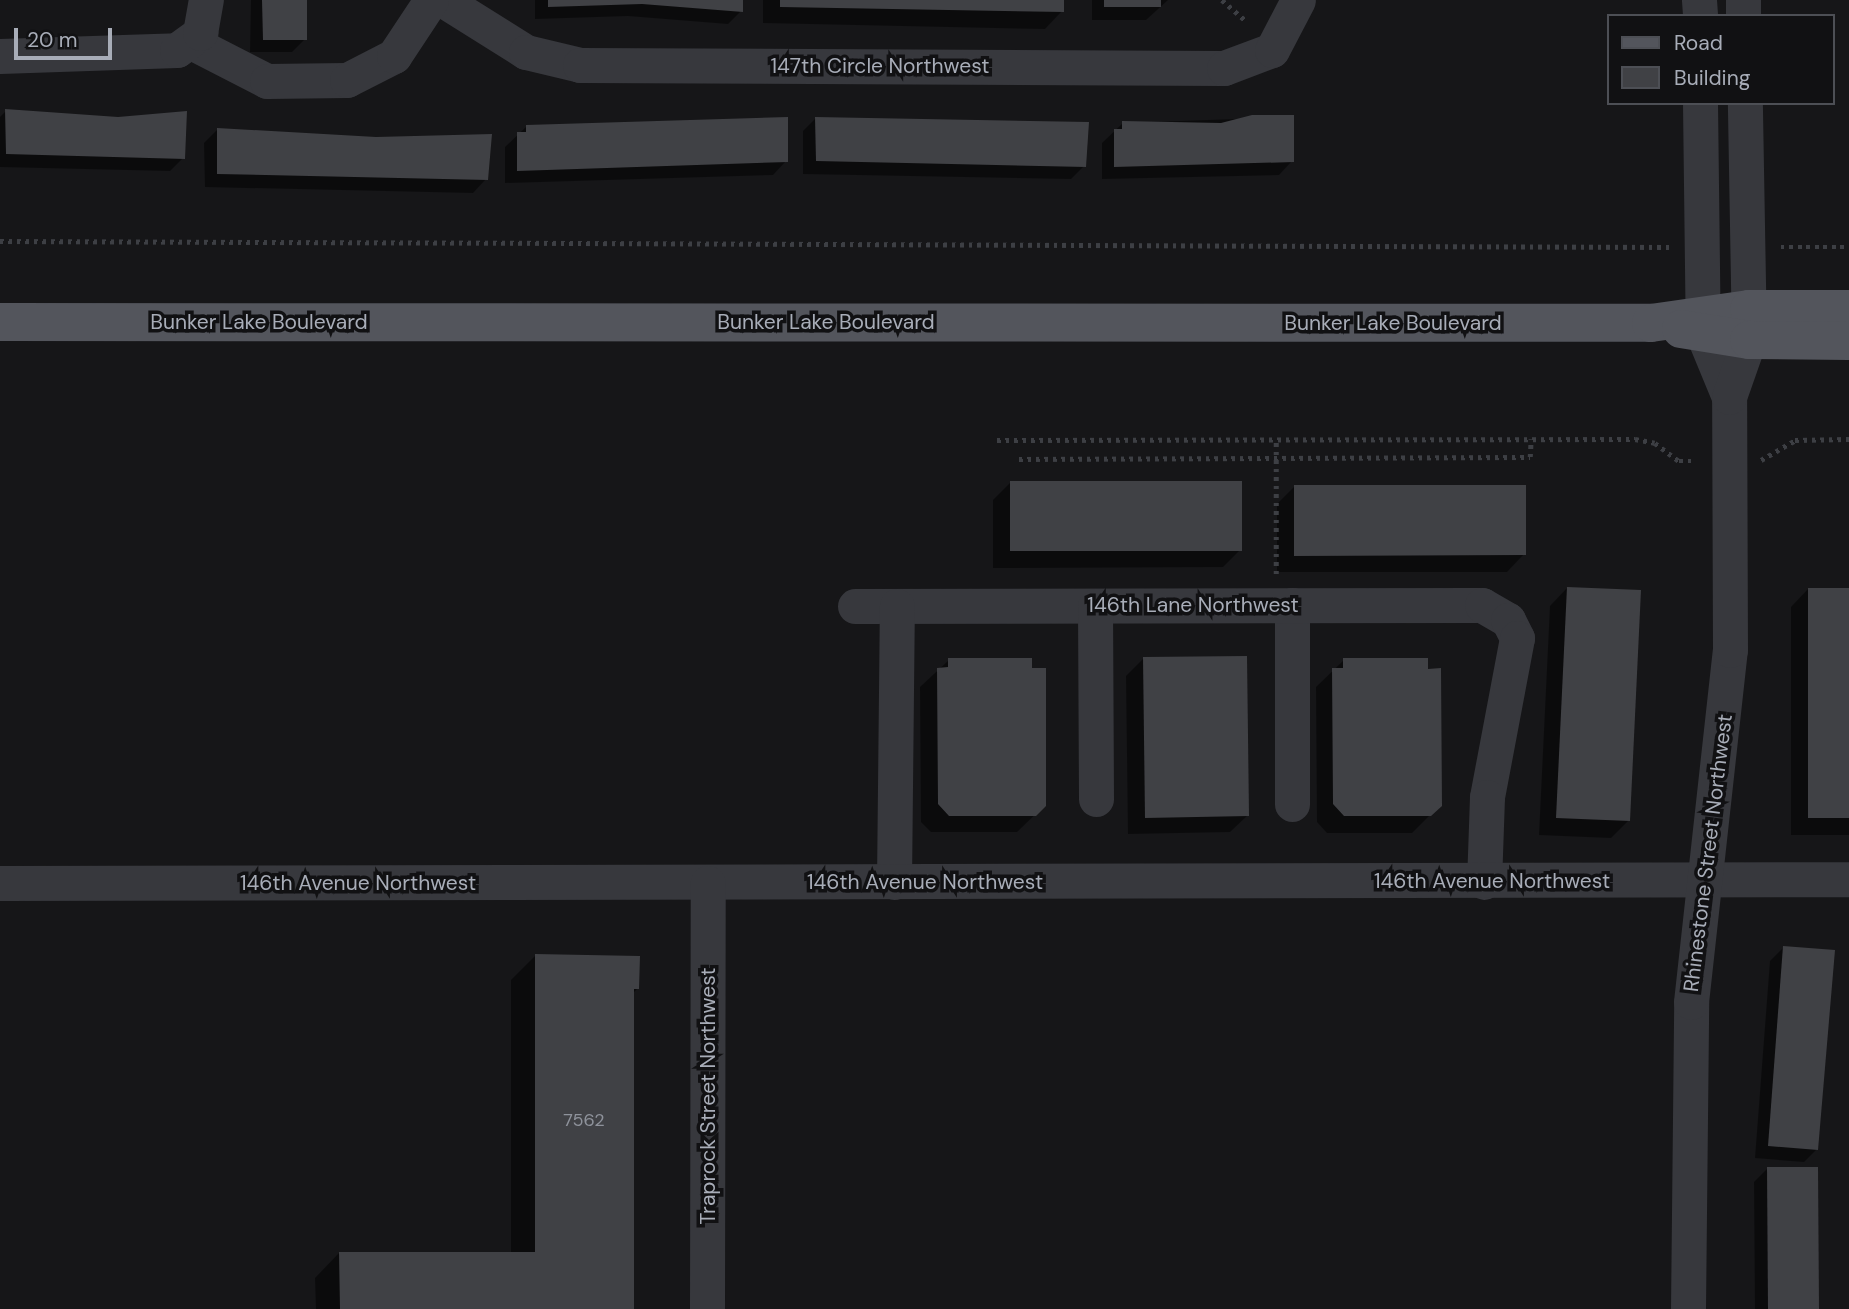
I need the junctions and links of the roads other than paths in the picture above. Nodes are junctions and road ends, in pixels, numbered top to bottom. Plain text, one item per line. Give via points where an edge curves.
1 (206, 0) edge
2 (431, 0) edge
3 (443, 0) edge
4 (1298, 0) edge
5 (191, 41) junction
6 (0, 56) edge
7 (1700, 105) edge
8 (1745, 105) edge
9 (1849, 309) edge
10 (0, 321) edge
11 (1703, 324) junction
12 (1749, 325) junction
13 (1849, 341) edge
14 (1728, 397) junction
15 (1282, 605) junction
16 (855, 606) dead end
17 (897, 606) junction
18 (1095, 606) junction
19 (1096, 799) dead end
20 (1292, 804) dead end
21 (1849, 879) edge
22 (1708, 881) junction
23 (894, 882) junction
24 (1484, 882) junction
25 (0, 883) edge
26 (708, 883) junction
27 (707, 1309) edge
28 (1688, 1309) edge

1 - 5 street via 200,33
2 - 5 street via 394,56 347,80 267,81
3 - 4 street, 147th Circle Northwest via 526,52 580,65 1224,68 1272,50
5 - 6 street via 156,55
7 - 11 street, Rhinestone Street Northwest
8 - 12 street, Rhinestone Street Northwest
9 - 12 main road, Bunker Lake Boulevard
10 - 11 main road, Bunker Lake Boulevard
11 - 12 main road, Bunker Lake Boulevard
11 - 14 street, Rhinestone Street Northwest
12 - 13 main road, Bunker Lake Boulevard
12 - 14 street, Rhinestone Street Northwest
14 - 22 street, Rhinestone Street Northwest via 1730,650
15 - 18 street, 146th Lane Northwest
15 - 20 street
15 - 24 street, 146th Lane Northwest via 1482,605 1508,620 1517,638 1487,797
16 - 17 street, 146th Lane Northwest
17 - 18 street, 146th Lane Northwest
17 - 23 street
18 - 19 street
21 - 22 street, 146th Avenue Northwest
22 - 24 street, 146th Avenue Northwest
22 - 28 street, Rhinestone Street Northwest via 1687,1081
23 - 24 street, 146th Avenue Northwest
23 - 26 street, 146th Avenue Northwest
25 - 26 street, 146th Avenue Northwest
26 - 27 street, Traprock Street Northwest

